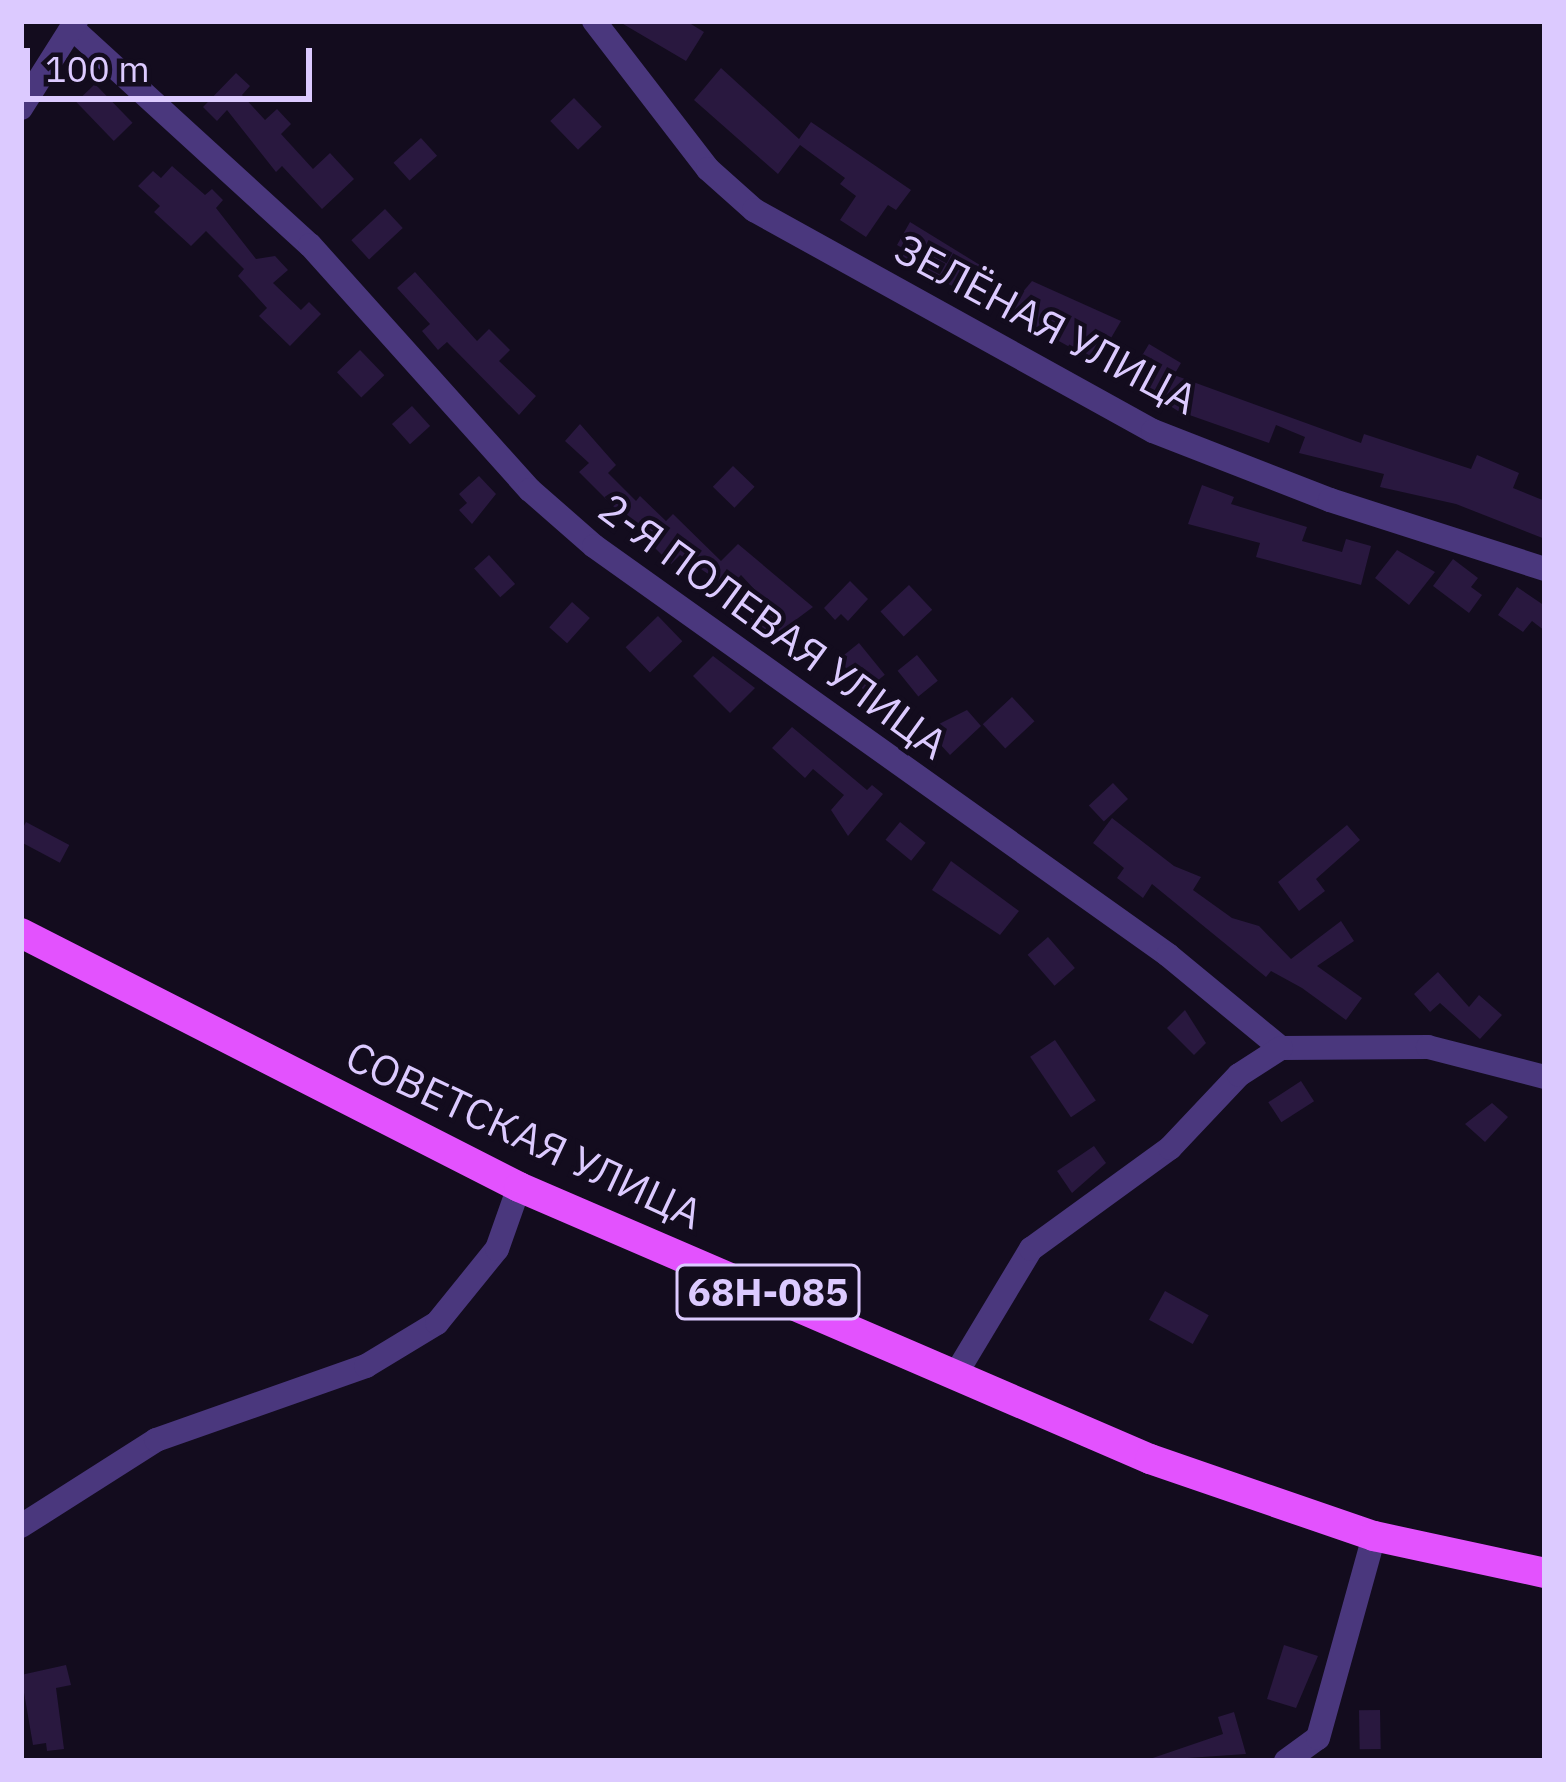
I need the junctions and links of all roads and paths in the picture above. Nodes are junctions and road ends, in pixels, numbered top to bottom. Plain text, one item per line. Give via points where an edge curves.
1 (593, 21) edge
2 (74, 24) edge
3 (21, 108) edge
4 (1545, 569) edge
5 (21, 933) edge
6 (1281, 1048) junction
7 (1545, 1077) edge
8 (519, 1187) junction
9 (957, 1372) junction
10 (21, 1526) edge
11 (1374, 1536) junction
12 (1545, 1573) edge
13 (1286, 1761) edge

1 - 4 street, ЗЕЛЁНАЯ УЛИЦА via 708,170 754,209 1153,431 1330,500
2 - 3 street
2 - 6 street, 2-Я ПОЛЕВАЯ УЛИЦА via 310,245 530,490 594,547 1168,955
5 - 8 main road, СОВЕТСКАЯ УЛИЦА / 68Н-085
6 - 7 street via 1428,1046
6 - 9 street via 1239,1075 1170,1148 1031,1249
8 - 9 main road, СОВЕТСКАЯ УЛИЦА / 68Н-085
8 - 10 street via 497,1249 437,1323 366,1366 156,1440
9 - 11 main road, СОВЕТСКАЯ УЛИЦА / 68Н-085 via 1150,1459
11 - 12 main road, СОВЕТСКАЯ УЛИЦА / 68Н-085
11 - 13 street via 1318,1738

